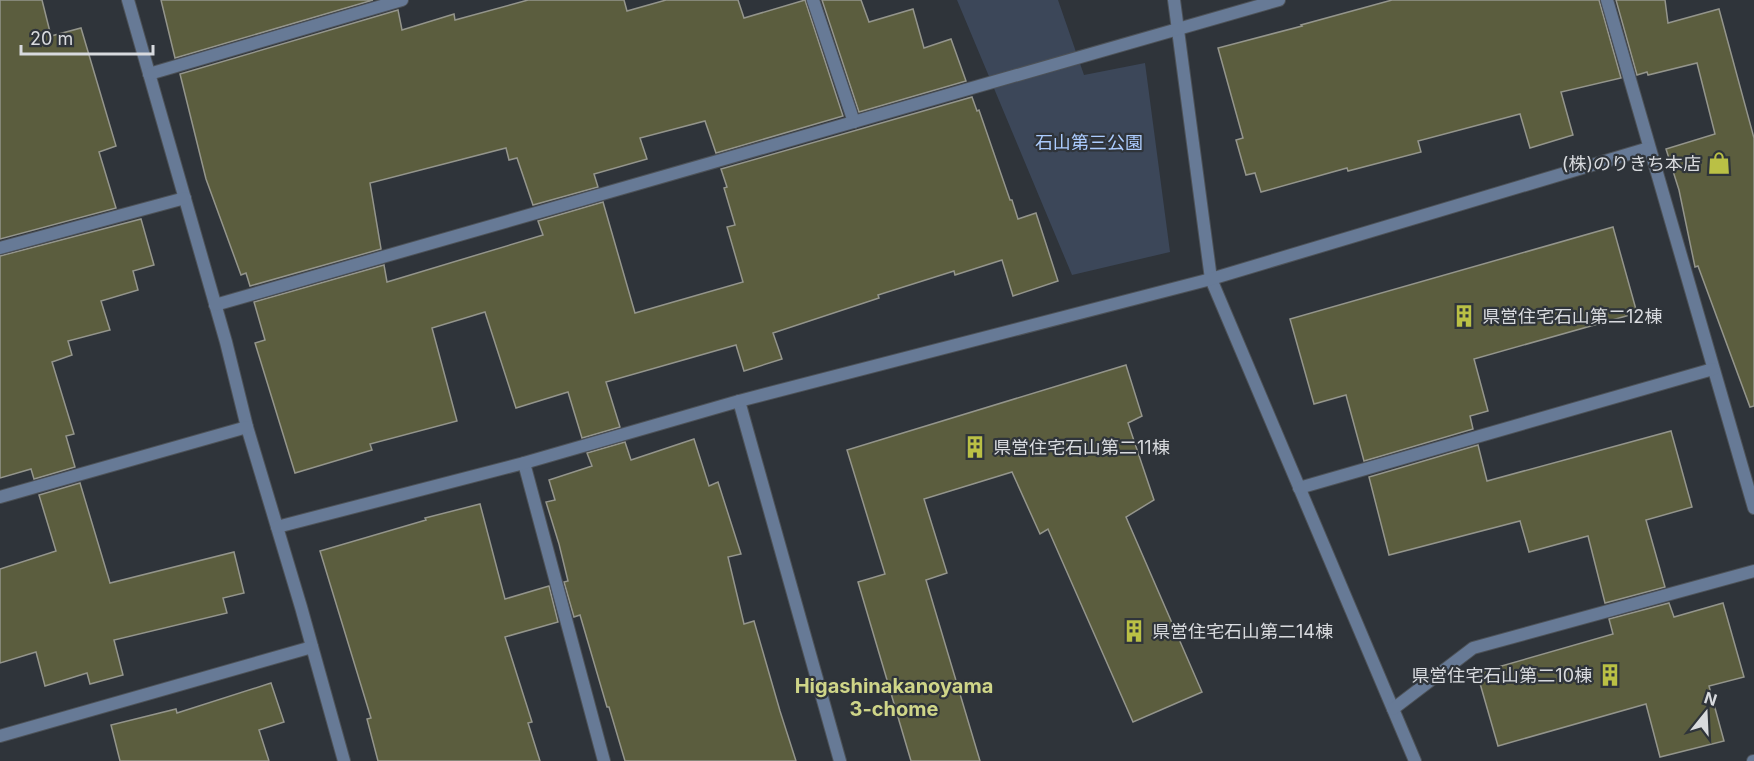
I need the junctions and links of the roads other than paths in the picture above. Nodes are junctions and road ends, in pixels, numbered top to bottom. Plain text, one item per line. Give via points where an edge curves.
1 (128, 0) edge
2 (402, 0) edge
3 (813, 0) edge
4 (1174, 0) edge
5 (1279, 0) edge
6 (1606, 0) edge
7 (1178, 28) junction
8 (149, 74) junction
9 (854, 122) junction
10 (1649, 148) junction
11 (185, 198) junction
12 (0, 248) edge
13 (1210, 279) junction
14 (215, 305) junction
15 (1713, 369) junction
16 (739, 401) junction
17 (248, 427) junction
18 (524, 463) junction
19 (1299, 488) junction
20 (0, 497) edge
21 (1754, 508) edge
22 (277, 527) junction
23 (1754, 571) edge
24 (312, 647) junction
25 (1393, 709) junction
26 (0, 735) edge
27 (344, 761) edge
28 (604, 761) edge
29 (840, 761) edge
30 (1415, 761) edge

1 - 8 street
2 - 8 street
3 - 9 street
4 - 7 street
5 - 7 street
6 - 10 street
7 - 9 street
7 - 13 street
8 - 11 street
9 - 14 street
10 - 13 street
10 - 15 street
11 - 12 street
11 - 14 street
13 - 16 street
13 - 19 street
14 - 17 street
15 - 19 street
15 - 21 street
16 - 18 street
16 - 29 street
17 - 20 street
17 - 22 street
18 - 22 street
18 - 28 street
19 - 25 street
22 - 24 street
23 - 25 street via 1473,648
24 - 26 street
24 - 27 street
25 - 30 street

